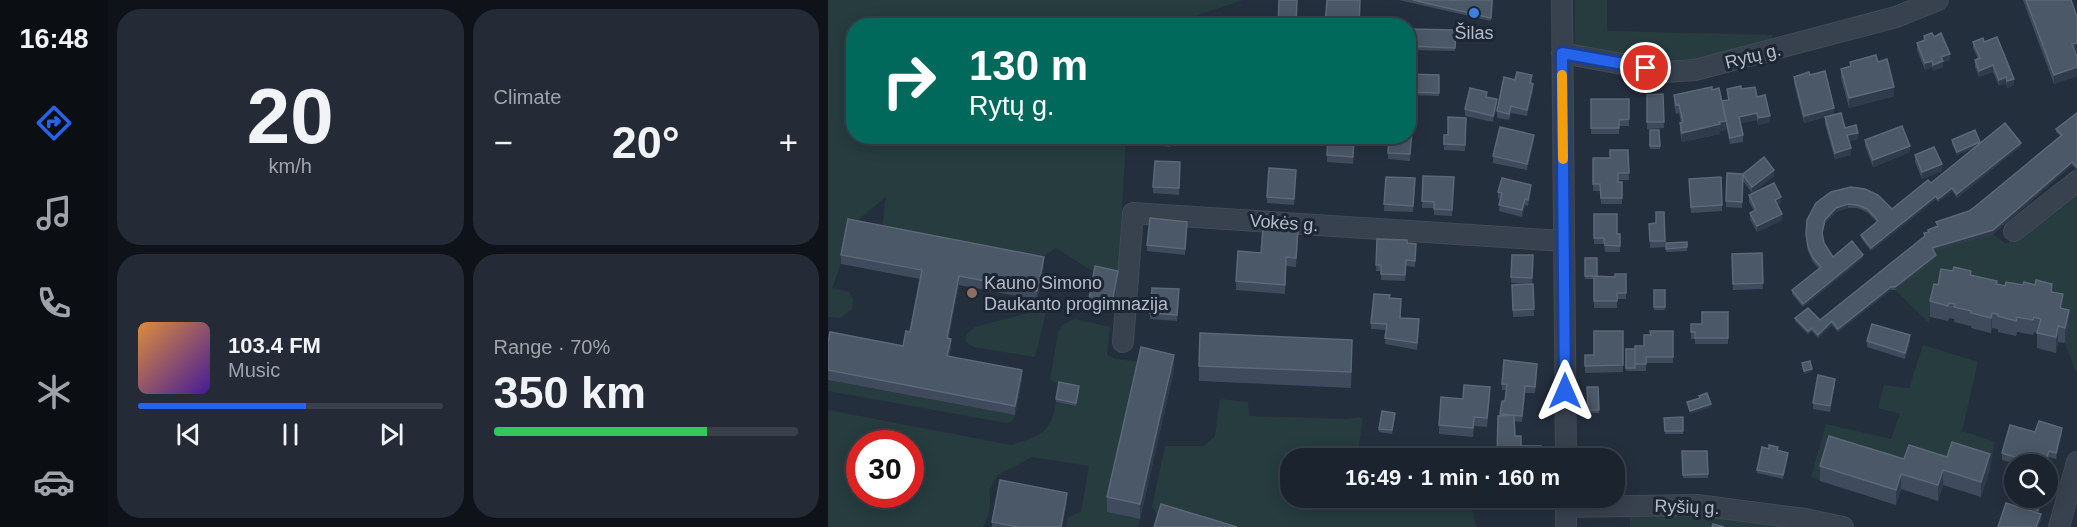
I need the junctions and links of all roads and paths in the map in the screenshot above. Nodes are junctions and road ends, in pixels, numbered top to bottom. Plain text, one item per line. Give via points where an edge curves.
1 (1562, 0) edge
2 (1938, 0) edge
3 (1562, 53) junction
4 (2077, 181) edge
5 (2014, 231) dead end
6 (1564, 241) junction
7 (1123, 342) dead end
8 (1566, 448) edge
9 (2077, 462) edge
10 (1625, 503) edge
11 (1566, 508) edge
12 (1566, 527) edge
13 (1843, 527) edge
14 (2059, 527) edge

1 - 3 street
2 - 3 street, Rytų g. via 1857,29 1695,70 1666,72
3 - 6 street
4 - 5 street
6 - 7 street, Vokės g. via 1133,213
6 - 8 street
9 - 14 street
10 - 13 street, Ryšių g. via 1697,505
11 - 12 street

